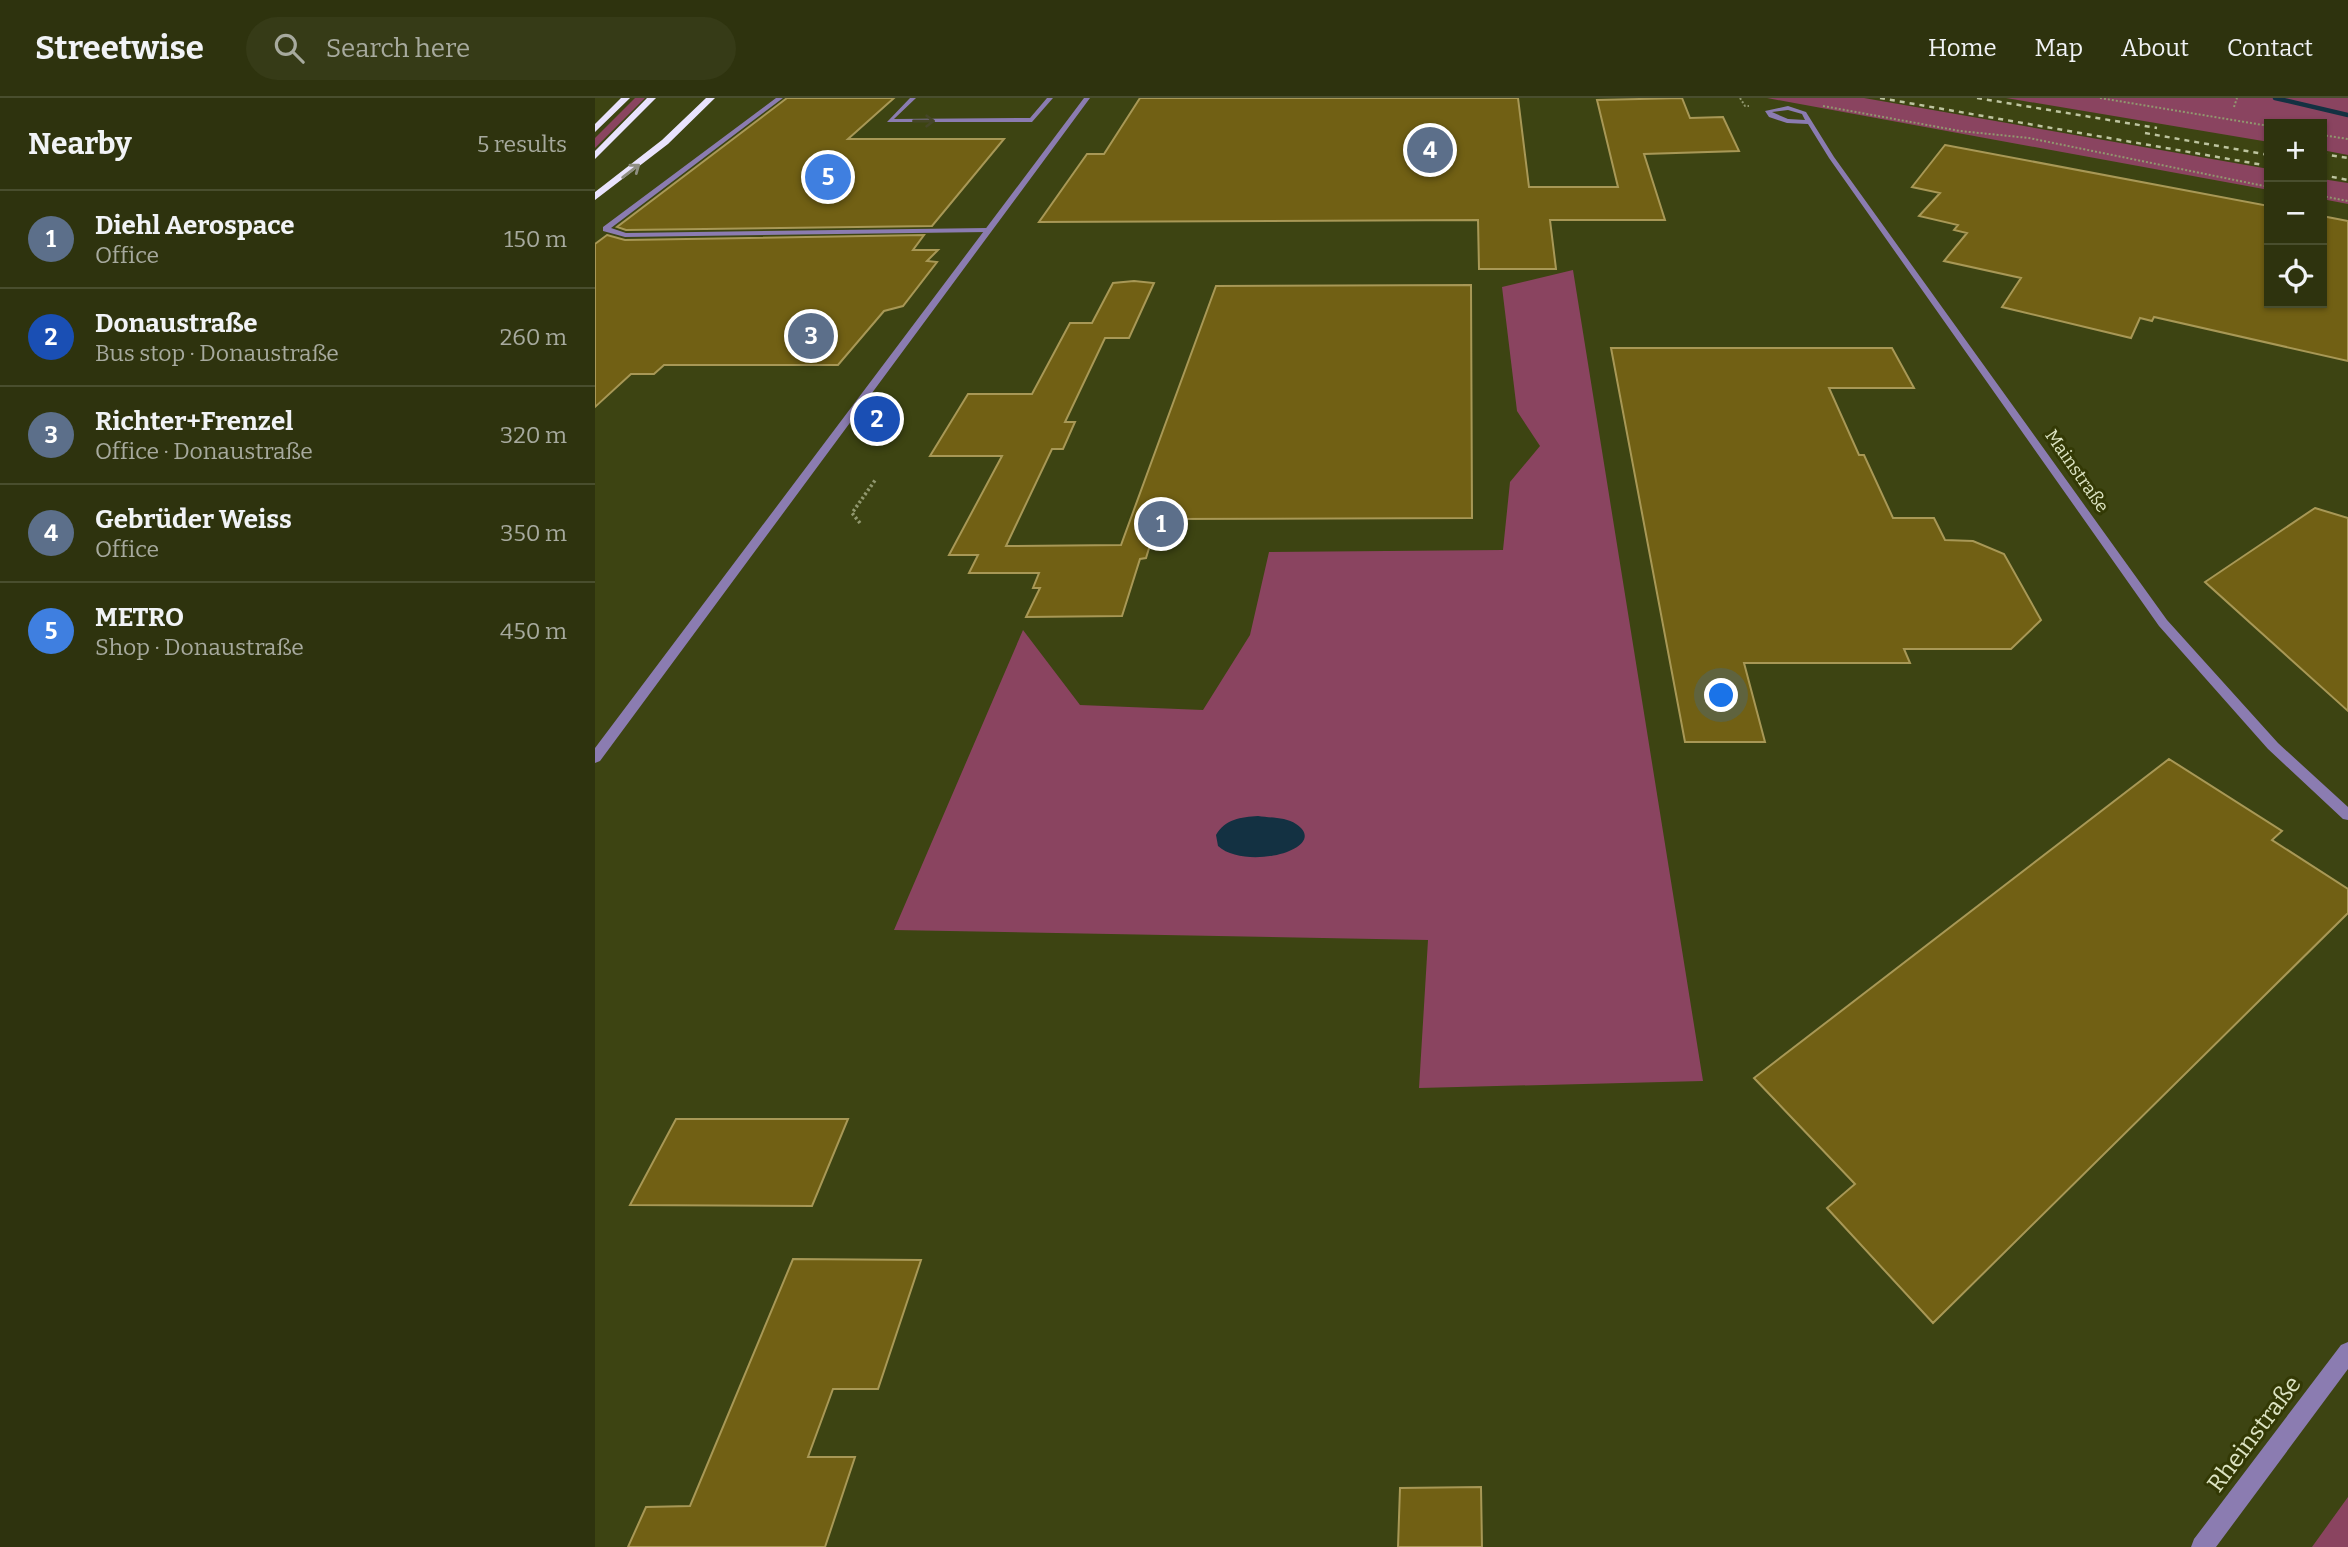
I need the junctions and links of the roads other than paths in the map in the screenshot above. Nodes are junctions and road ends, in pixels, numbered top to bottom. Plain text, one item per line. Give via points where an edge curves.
1 (626, 98) edge
2 (652, 98) edge
3 (780, 98) edge
4 (913, 98) edge
5 (1050, 98) edge
6 (1087, 98) edge
7 (710, 100) edge
8 (1808, 121) junction
9 (595, 129) edge
10 (595, 156) edge
11 (595, 197) edge
12 (988, 230) junction
13 (595, 758) edge
14 (2348, 814) edge
15 (2348, 1352) edge
16 (2202, 1547) edge

1 - 9 highway
2 - 10 highway
3 - 12 street via 606,229 625,235
4 -> 5 street via 889,121 1032,120
6 - 12 street
11 -> 7 highway via 666,142
8 - 8 street via 1797,110 1768,111 1787,121
8 - 14 street, Mainstraße via 2163,623 2273,746
12 - 13 street
15 - 16 street, Rheinstraße

